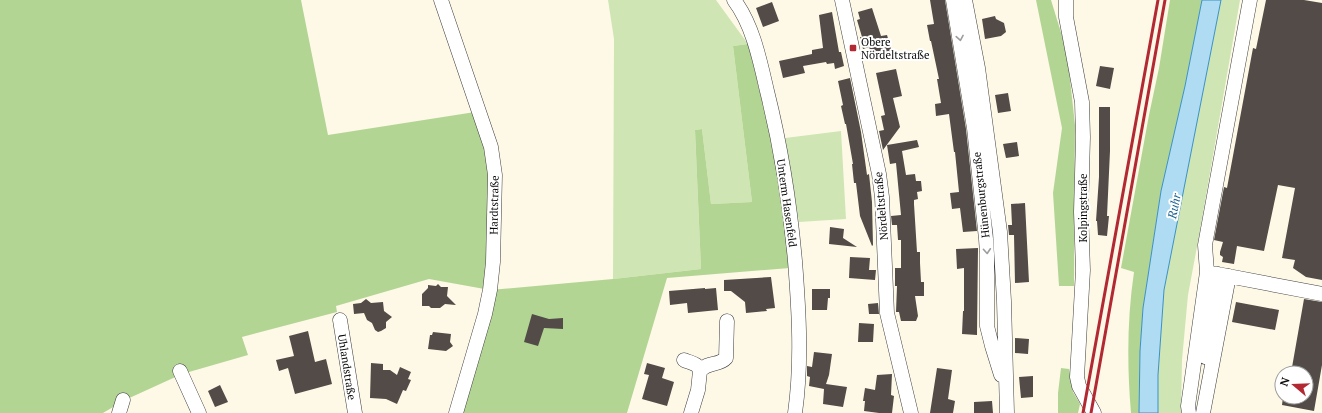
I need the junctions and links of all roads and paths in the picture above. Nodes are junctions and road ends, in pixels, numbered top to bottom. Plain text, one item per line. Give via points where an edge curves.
1 (441, 0) edge
2 (734, 0) edge
3 (842, 0) edge
4 (953, 0) edge
5 (965, 0) edge
6 (1061, 0) edge
7 (1066, 0) edge
8 (1250, 0) edge
9 (1066, 17) junction
10 (1218, 274) junction
11 (1322, 294) edge
12 (340, 320) dead end
13 (728, 321) dead end
14 (684, 360) dead end
15 (180, 371) dead end
16 (700, 371) junction
17 (1006, 388) junction
18 (199, 413) edge
19 (355, 413) edge
20 (456, 413) edge
21 (691, 413) edge
22 (795, 413) edge
23 (912, 413) edge
24 (1007, 413) edge
25 (1094, 413) edge
26 (1189, 413) edge
27 (1196, 413) edge
28 (1202, 413) edge

1 - 20 street, Hardtstraße via 491,147 495,175 490,290
2 - 22 street, Unterm Hasenfeld via 748,26 764,78 788,198 799,321
3 - 23 street, Nördeltstraße via 879,174 888,313
4 -> 17 street, Hünenburgstraße via 974,128 985,233 987,326
5 - 17 street, Hünenburgstraße via 978,68 1000,232
6 - 9 street
7 - 9 street, Kolpingstraße
8 - 10 street via 1205,245
9 - 25 street, Kolpingstraße via 1082,102 1083,270 1077,377 1079,386
10 - 11 street
10 - 26 street via 1188,406
10 - 27 street
10 - 28 street
12 - 19 street, Uhlandstraße
13 - 16 street via 726,358 706,365
14 - 16 street via 699,366
15 - 18 street
16 - 21 street via 698,390
17 - 24 street, Hünenburgstraße

